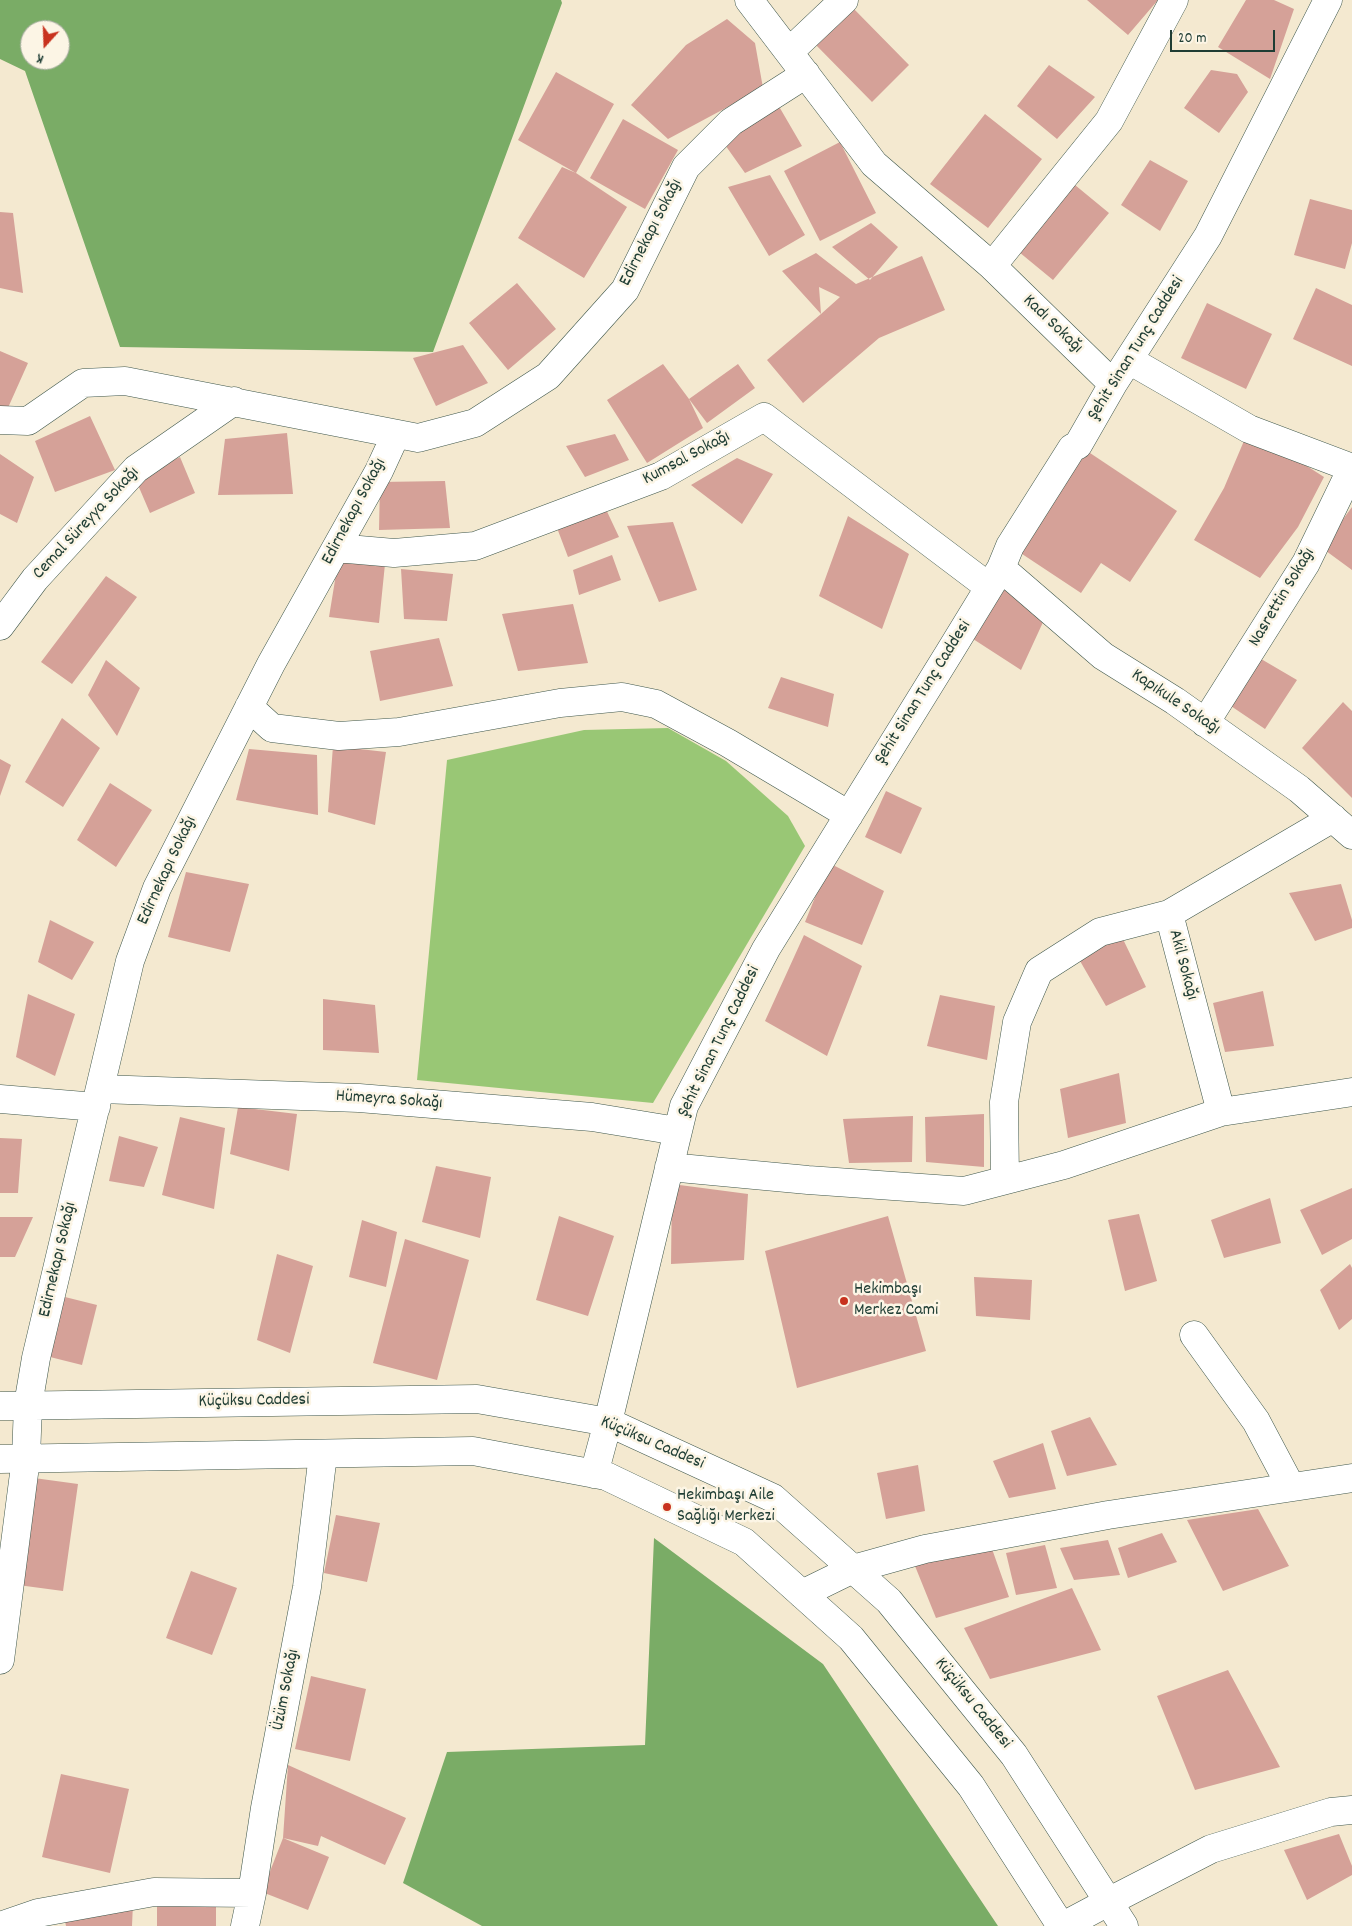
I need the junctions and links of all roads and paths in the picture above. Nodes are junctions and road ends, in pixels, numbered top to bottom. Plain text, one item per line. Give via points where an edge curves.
1 (749, 0) edge
2 (844, 0) edge
3 (1174, 0) edge
4 (1328, 0) edge
5 (789, 52) junction
6 (806, 74) junction
7 (992, 266) junction
8 (1129, 360) junction
9 (1113, 384) junction
10 (234, 401) junction
11 (0, 420) edge
12 (396, 434) junction
13 (1352, 468) edge
14 (336, 548) junction
15 (995, 577) junction
16 (0, 626) edge
17 (249, 707) junction
18 (1205, 723) junction
19 (849, 815) junction
20 (1343, 827) edge
21 (1169, 914) junction
22 (1352, 1092) edge
23 (98, 1098) junction
24 (0, 1099) edge
25 (1221, 1112) junction
26 (677, 1131) junction
27 (668, 1167) junction
28 (1005, 1180) junction
29 (1194, 1335) dead end
30 (28, 1405) junction
31 (0, 1406) edge
32 (608, 1422) junction
33 (324, 1454) junction
34 (13, 1458) edge
35 (594, 1474) junction
36 (1352, 1478) edge
37 (1291, 1487) junction
38 (853, 1569) junction
39 (802, 1594) junction
40 (0, 1660) edge
41 (1352, 1810) edge
42 (252, 1893) junction
43 (1108, 1902) junction
44 (0, 1926) edge
45 (245, 1926) edge
46 (1062, 1926) edge
47 (1124, 1926) edge

1 - 5 street, Kadı Sokağı
2 - 5 street
3 - 7 street via 1109,121
4 - 8 street, Şehit Sinan Tunç Caddesi via 1208,236
5 - 6 street, Kadı Sokağı
6 - 7 street, Kadı Sokağı via 874,164
6 - 12 street, Edirnekapı Sokağı via 731,122 686,167 625,290 548,376 475,423 418,438
7 - 9 street, Kadı Sokağı
8 - 9 street, Şehit Sinan Tunç Caddesi
8 - 13 street via 1249,429
9 - 15 street, Şehit Sinan Tunç Caddesi via 1078,444 1072,448 1010,546
10 - 11 street, Edirnekapı Sokağı via 125,381 83,383 28,421
10 - 12 street, Edirnekapı Sokağı
10 - 16 street, Cemal Süreyya Sokağı via 136,469 35,578
12 - 14 street, Edirnekapı Sokağı
13 - 18 street, Nasrettin Sokağı via 1306,562
14 - 15 street, Kumsal Sokağı via 394,553 475,546 661,476 764,417
14 - 17 street, Edirnekapı Sokağı
15 - 18 street, Kapıkule Sokağı via 1103,656
15 - 19 street, Şehit Sinan Tunç Caddesi
17 - 19 street via 272,728 339,736 400,732 560,703 622,698 639,700 656,704
17 - 23 street, Edirnekapı Sokağı via 157,888 130,961
18 - 20 street, Kapıkule Sokağı via 1298,789
19 - 26 street, Şehit Sinan Tunç Caddesi via 766,949 684,1106
20 - 21 street, Akil Sokağı
21 - 25 street, Akil Sokağı
21 - 28 street via 1100,932 1039,971 1017,1022 1004,1102
22 - 25 street
23 - 24 street, Hümeyra Sokağı
23 - 26 street, Hümeyra Sokağı via 358,1098 592,1117
23 - 30 street, Edirnekapı Sokağı via 36,1358
25 - 28 street via 1064,1165
26 - 27 street, Şehit Sinan Tunç Caddesi
27 - 28 street via 964,1191
27 - 32 street, Şehit Sinan Tunç Caddesi
29 - 37 street via 1256,1421
30 - 31 street, Küçüksu Caddesi
30 - 32 street, Küçüksu Caddesi via 477,1399
30 - 34 street, Edirnekapı Sokağı
32 - 35 street, Şehit Sinan Tunç Caddesi
32 - 38 street, Küçüksu Caddesi via 774,1498
33 - 34 street
33 - 35 street via 473,1451
33 - 42 street, Üzüm Sokağı via 307,1587
34 - 40 street, Edirnekapı Sokağı
35 - 39 street via 606,1476 744,1542
36 - 37 street
37 - 38 street via 1108,1515 944,1545
38 - 39 street
38 - 43 street, Küçüksu Caddesi via 889,1601 1014,1756
39 - 46 street via 851,1638 971,1786
41 - 43 street via 1331,1812 1212,1849
42 - 44 street via 154,1892 38,1913
42 - 45 street, Üzüm Sokağı
43 - 46 street
43 - 47 street, Küçüksu Caddesi

